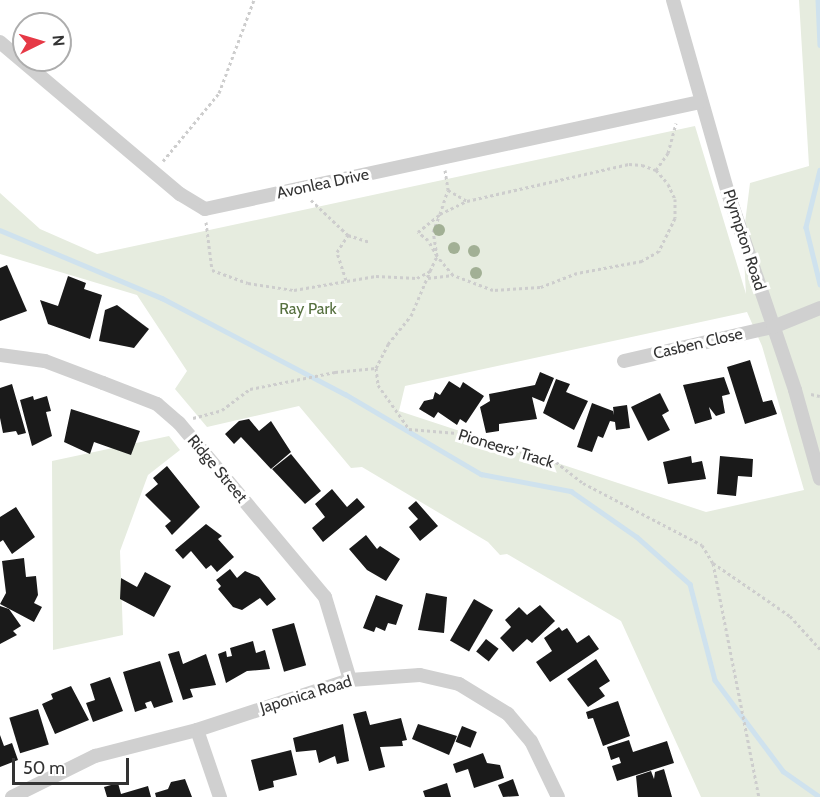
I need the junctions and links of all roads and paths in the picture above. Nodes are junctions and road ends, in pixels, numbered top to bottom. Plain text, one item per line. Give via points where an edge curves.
1 (254, 0) edge
2 (673, 0) edge
3 (0, 42) edge
4 (700, 102) junction
5 (680, 107) junction
6 (443, 159) junction
7 (656, 170) junction
8 (154, 172) junction
9 (299, 189) junction
10 (448, 190) junction
11 (467, 201) junction
12 (205, 209) junction
13 (440, 214) junction
14 (348, 235) junction
15 (369, 242) dead end
16 (437, 256) junction
17 (430, 271) junction
18 (453, 275) junction
19 (428, 278) junction
20 (346, 280) junction
21 (820, 308) edge
22 (773, 327) junction
23 (0, 355) edge
24 (624, 361) dead end
25 (376, 368) junction
26 (179, 423) junction
27 (820, 479) edge
28 (713, 562) junction
29 (820, 649) edge
30 (350, 680) junction
31 (197, 730) junction
32 (12, 797) edge
33 (220, 797) edge
34 (558, 797) edge
35 (759, 797) edge

1 - 8 path via 219,93
2 - 4 street, Plympton Road
3 - 8 street
4 - 5 street, Avonlea Drive
4 - 22 street, Plympton Road
5 - 6 street, Avonlea Drive
5 - 7 path via 668,153
6 - 9 street, Avonlea Drive
6 - 10 path
7 - 11 path via 629,164
7 - 18 path via 675,199 675,218 670,235 650,257 577,273 540,287 493,290
8 - 12 street
9 - 12 street, Avonlea Drive
9 - 14 path
10 - 11 path
10 - 13 path
11 - 13 path
12 - 20 path via 209,264 218,273 294,290
13 - 16 path via 433,232
13 - 16 path via 418,232
14 - 15 path
14 - 20 path via 337,252
16 - 17 path
16 - 18 path
17 - 19 path
17 - 20 path via 417,278 376,276
18 - 19 path
19 - 25 path via 411,316 388,344
21 - 22 street, Casben Close
22 - 24 street, Casben Close
22 - 27 street, Plympton Road
23 - 26 street, Ridge Street via 45,361 93,379 157,404
25 - 26 path via 250,389 222,410
25 - 28 path, Pioneers' Track via 378,385 409,429 456,433 556,462 583,483 702,545
26 - 30 street, Ridge Street via 325,597
28 - 29 path, Pioneers' Track via 790,616
28 - 35 path
30 - 31 street, Japonica Road
30 - 34 street, Japonica Road via 420,675 459,684 477,693 523,730
31 - 32 street, Japonica Road via 95,756
31 - 33 street

